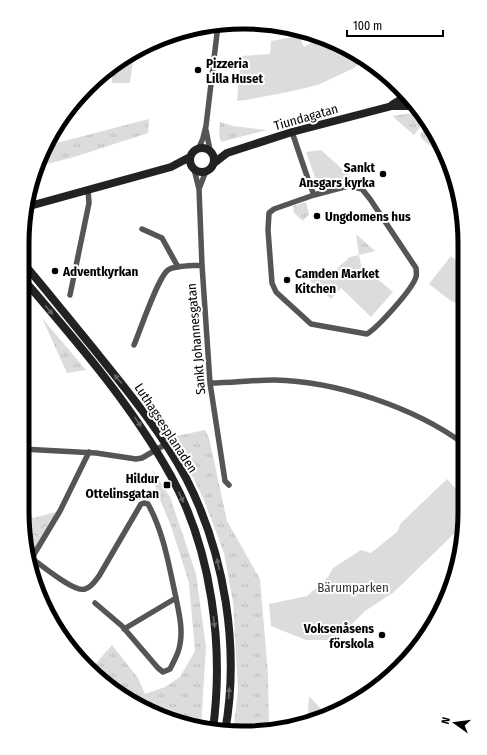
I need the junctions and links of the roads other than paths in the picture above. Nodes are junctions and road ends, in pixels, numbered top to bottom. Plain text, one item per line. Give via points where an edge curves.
1 (217, 31) edge
2 (402, 99) edge
3 (392, 106) junction
4 (408, 106) edge
5 (206, 126) junction
6 (292, 132) junction
7 (199, 148) junction
8 (210, 151) junction
9 (227, 153) junction
10 (190, 157) junction
11 (214, 163) junction
12 (171, 167) junction
13 (193, 168) junction
14 (206, 171) junction
15 (88, 190) junction
16 (199, 190) junction
17 (314, 195) junction
18 (33, 205) edge
19 (142, 229) dead end
20 (202, 265) junction
21 (178, 267) junction
22 (29, 269) edge
23 (29, 286) edge
24 (70, 295) dead end
25 (134, 345) dead end
26 (210, 383) junction
27 (458, 440) edge
28 (166, 444) junction
29 (29, 449) edge
30 (156, 450) junction
31 (89, 452) junction
32 (229, 485) dead end
33 (33, 555) edge
34 (35, 562) edge
35 (176, 598) junction
36 (95, 603) dead end
37 (124, 629) junction
38 (214, 724) edge
39 (226, 726) edge

1 - 5 street
2 - 3 main road, Tiundagatan
3 - 4 main road, Tiundagatan
3 - 6 main road, Tiundagatan
5 - 7 street
5 - 8 street
6 - 9 main road, Tiundagatan
6 - 17 street
7 - 8 main road
7 - 10 main road via 193,151
8 - 9 main road, Tiundagatan
8 - 11 main road via 214,156
9 - 11 main road, Tiundagatan
10 - 12 main road
10 - 13 main road
11 - 14 main road
12 - 13 main road
12 - 15 main road
13 - 14 main road
13 - 16 street, Sankt Johannesgatan
14 - 16 street, Sankt Johannesgatan
15 - 18 main road
15 - 24 street via 89,203
16 - 20 street, Sankt Johannesgatan
17 - 17 street via 269,213 268,230 274,288 282,299 311,324 367,334 379,324 409,288 416,275 416,268 362,189 347,186
19 - 21 street via 162,238
20 - 21 street
20 - 26 street, Sankt Johannesgatan
21 - 25 street via 169,270 161,279
28 -> 22 main road, Luthagsesplanaden via 130,393
23 -> 30 main road, Luthagsesplanaden via 96,365
26 - 27 street via 273,380 306,382 344,390 422,419
26 - 32 street, Sankt Johannesgatan via 225,481
28 - 30 street
39 -> 28 main road, Luthagsesplanaden via 230,668 228,621 218,565 202,514
29 - 31 street
30 - 31 street via 136,459
30 -> 38 main road, Luthagsesplanaden via 184,503 202,554 216,645
31 - 33 street via 60,511
34 - 35 street via 78,589 90,587 141,504 148,504 158,525
35 - 37 street
35 - 37 street via 180,621 180,645 179,652 167,672 158,668
36 - 37 street

